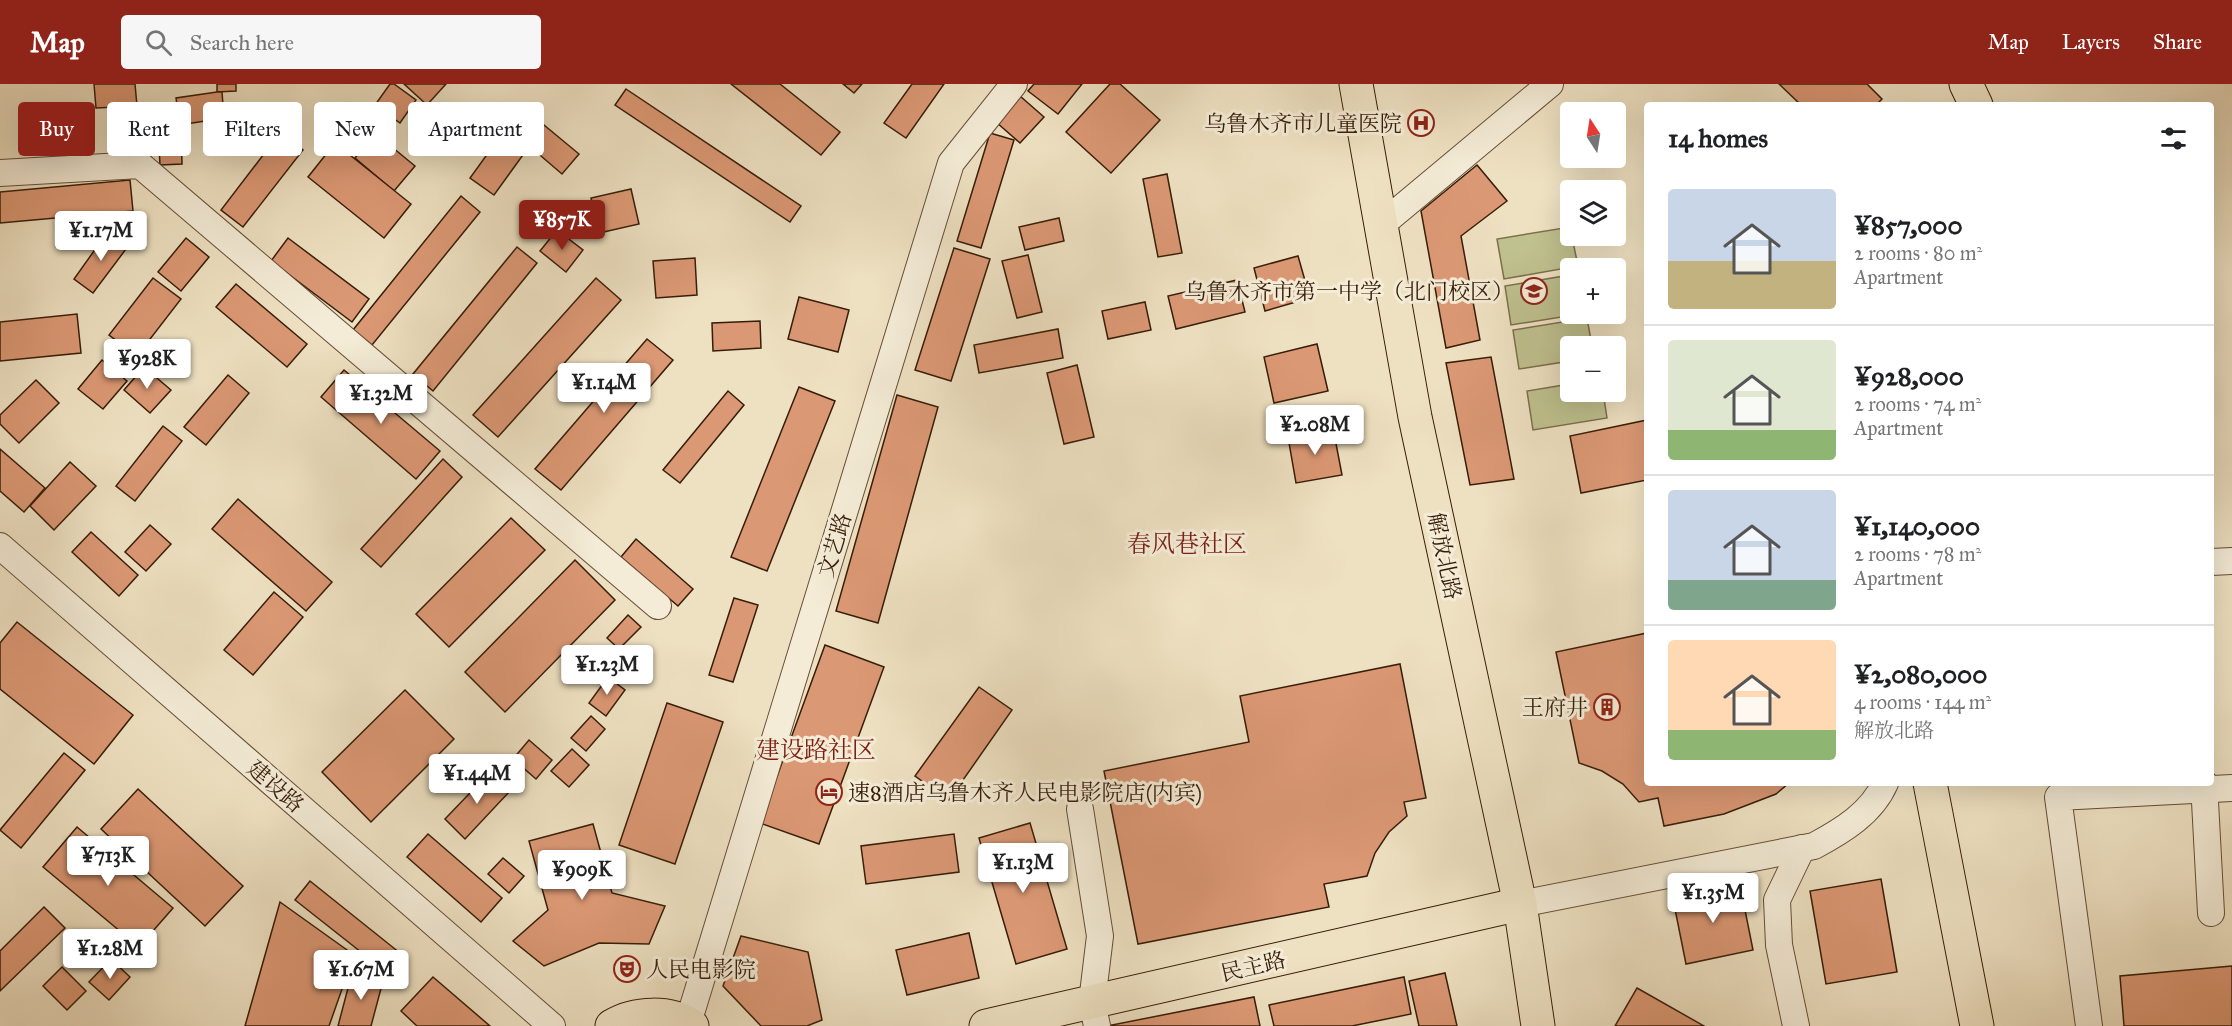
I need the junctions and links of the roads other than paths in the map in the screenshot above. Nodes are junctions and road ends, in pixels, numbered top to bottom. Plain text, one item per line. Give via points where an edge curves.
1 (1014, 84) edge
2 (1356, 84) edge
3 (1550, 84) edge
4 (1966, 84) edge
5 (1975, 102) edge
6 (0, 173) edge
7 (1381, 225) junction
8 (0, 546) edge
9 (2232, 561) edge
10 (2214, 562) edge
11 (658, 606) dead end
12 (1884, 786) edge
13 (1931, 786) edge
14 (2204, 786) edge
15 (2232, 788) edge
16 (1080, 809) dead end
17 (1802, 848) junction
18 (1520, 904) junction
19 (2211, 913) dead end
20 (1095, 1014) edge
21 (690, 1025) edge
22 (552, 1026) edge
23 (612, 1026) edge
24 (986, 1026) edge
25 (1538, 1026) edge
26 (1796, 1026) edge
27 (1977, 1026) edge
28 (2089, 1026) edge

1 - 21 street, 文艺路 via 951,163
2 - 7 main road, 解放北路
3 - 7 street
4 - 5 main road
6 - 11 street via 140,165
7 - 18 main road, 解放北路 via 1415,417
8 - 22 street, 建设路
9 - 10 street
12 - 17 street via 1878,799 1837,834
13 - 27 main road
14 - 15 street
14 - 19 street
14 - 28 street via 2058,797
16 - 20 street via 1100,936
17 - 18 street
17 - 26 street via 1777,900 1779,945
18 - 20 main road, 民主路
18 - 25 main road, 解放北路
20 - 24 main road, 民主路
21 - 23 main road via 666,1016 642,1015

